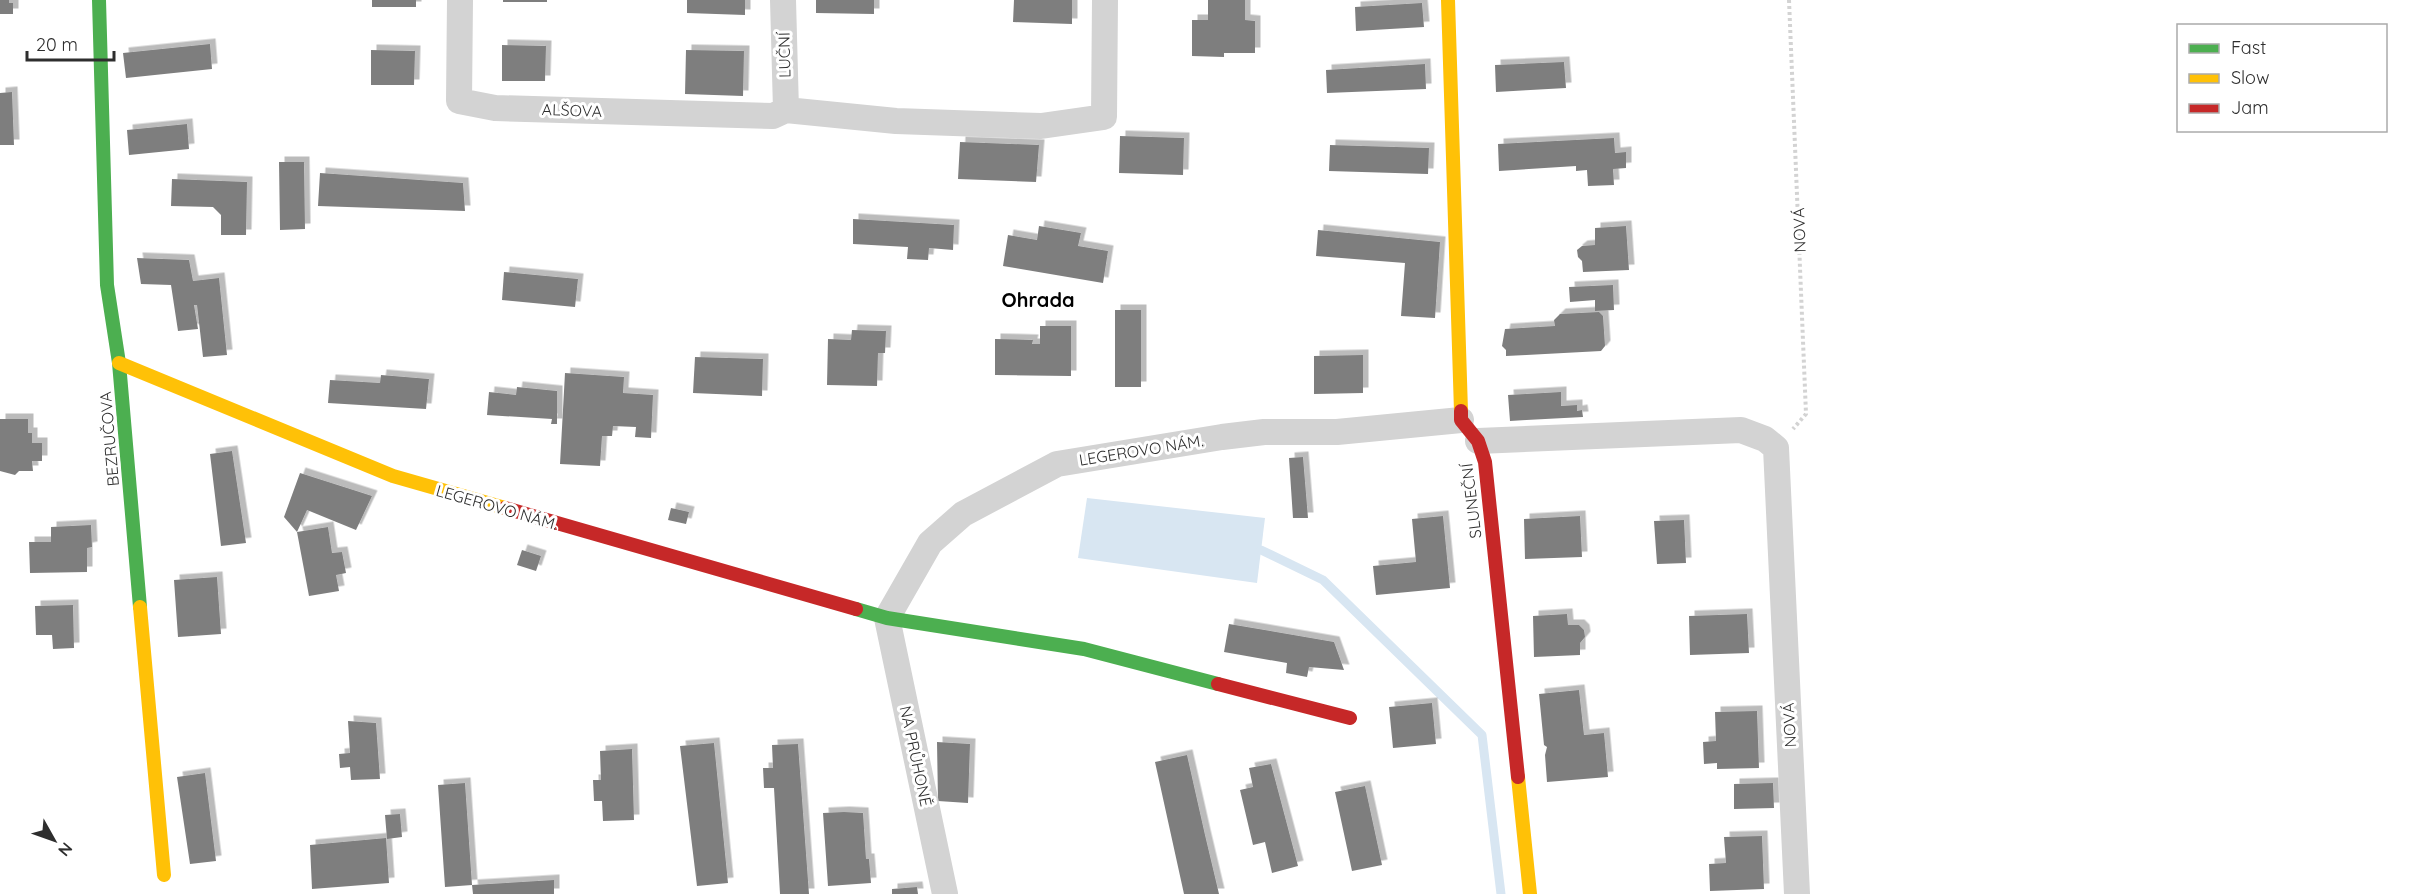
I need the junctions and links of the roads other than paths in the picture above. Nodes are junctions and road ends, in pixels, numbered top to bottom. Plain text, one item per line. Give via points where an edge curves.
1 (99, 0) edge
2 (460, 0) edge
3 (783, 0) edge
4 (1105, 0) edge
5 (1448, 0) edge
6 (786, 110) junction
7 (119, 363) junction
8 (1461, 420) junction
9 (1478, 441) junction
10 (887, 618) junction
11 (1350, 718) dead end
12 (164, 875) dead end
13 (945, 894) edge
14 (1530, 894) edge
15 (1797, 894) edge

1 - 7 street, BEZRUČOVA via 108,285
2 - 6 street, ALŠOVA via 459,102 495,108 773,116
3 - 6 street, LUČNÍ
4 - 6 street via 1104,117 1041,126 896,121
5 - 8 street
7 - 10 street, LEGEROVO NÁM. via 393,477
7 - 12 street, BEZRUČOVA
8 - 9 street, SLUNEČNÍ
8 - 10 street, LEGEROVO NÁM. via 1337,432 1232,435 1057,464 963,514 930,543
9 - 14 street, SLUNEČNÍ via 1485,462
9 - 15 street, NOVÁ via 1741,430 1776,448
10 - 11 street, LEGEROVO NÁM. via 1084,649
10 - 13 street, NA PRŮHONĚ

